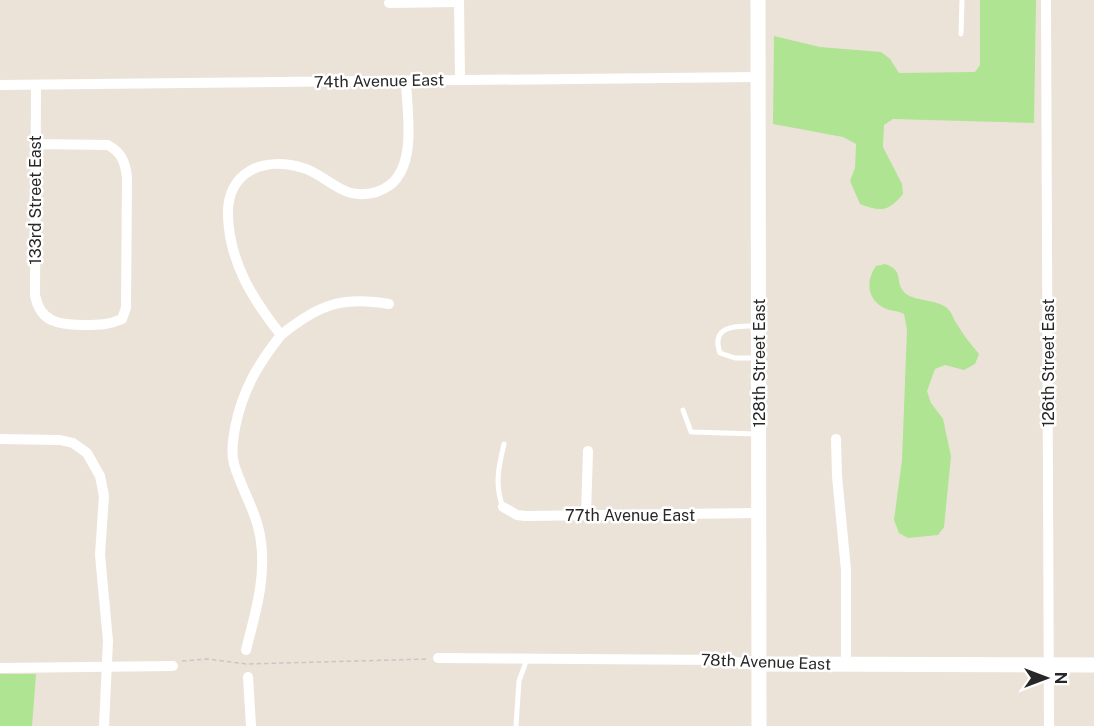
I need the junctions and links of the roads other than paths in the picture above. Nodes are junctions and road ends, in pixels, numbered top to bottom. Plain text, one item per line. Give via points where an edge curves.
1 (758, 0) edge
2 (962, 0) edge
3 (1046, 0) edge
4 (459, 1) edge
5 (389, 3) dead end
6 (961, 34) dead end
7 (757, 77) junction
8 (460, 79) junction
9 (406, 81) junction
10 (0, 85) edge
11 (36, 85) junction
12 (35, 144) junction
13 (389, 304) dead end
14 (758, 326) junction
15 (281, 335) junction
16 (759, 358) junction
17 (683, 410) dead end
18 (759, 434) junction
19 (0, 439) edge
20 (836, 439) dead end
21 (504, 444) dead end
22 (588, 451) dead end
23 (503, 507) joint
24 (759, 513) junction
25 (586, 514) junction
26 (246, 650) road end
27 (438, 658) road end
28 (526, 659) junction
29 (759, 664) junction
30 (846, 664) junction
31 (1049, 665) junction
32 (1094, 665) edge
33 (173, 666) road end
34 (0, 668) edge
35 (108, 668) junction
36 (248, 677) road end
37 (104, 726) edge
38 (251, 726) edge
39 (516, 726) edge
40 (759, 726) edge
41 (1049, 726) edge

1 - 7 street, 128th Street East
2 - 6 lane
3 - 31 street, 126th Street East
4 - 5 street
4 - 8 street
7 - 8 street, 74th Avenue East
7 - 14 street, 128th Street East
8 - 9 street, 74th Avenue East
9 - 11 street, 74th Avenue East
9 - 15 street via 407,161 397,179 386,188 365,195 351,193 304,168 275,164 253,169 238,179 230,194 228,211 238,266 249,291
10 - 11 street, 74th Avenue East
11 - 12 street, 133rd Street East
12 - 12 street, 133rd Street East via 108,145 117,150 125,164 122,319 105,325 69,325 51,320 37,304
13 - 15 street via 342,302 321,308
14 - 16 street, 128th Street East
14 - 16 lane via 724,330 718,347 726,356
15 - 26 street via 262,358 247,386 233,437 232,457 255,512 261,541 260,596
16 - 18 street, 128th Street East
17 - 18 lane via 691,432
18 - 24 street, 128th Street East
19 - 35 street via 73,443 95,465 104,496 100,555 108,625
20 - 30 street via 846,570
21 - 23 lane via 497,484
22 - 25 street
23 - 25 street, 77th Avenue East via 525,516
24 - 25 street, 77th Avenue East
24 - 29 street, 128th Street East
27 - 28 street, 78th Avenue East
28 - 29 street, 78th Avenue East via 726,660
28 - 39 lane via 519,681
29 - 30 street, 78th Avenue East
29 - 40 street, 128th Street East
30 - 31 street, 78th Avenue East
31 - 32 street, 78th Avenue East
31 - 41 street, 126th Street East
33 - 35 street
34 - 35 street
35 - 37 street
36 - 38 street

